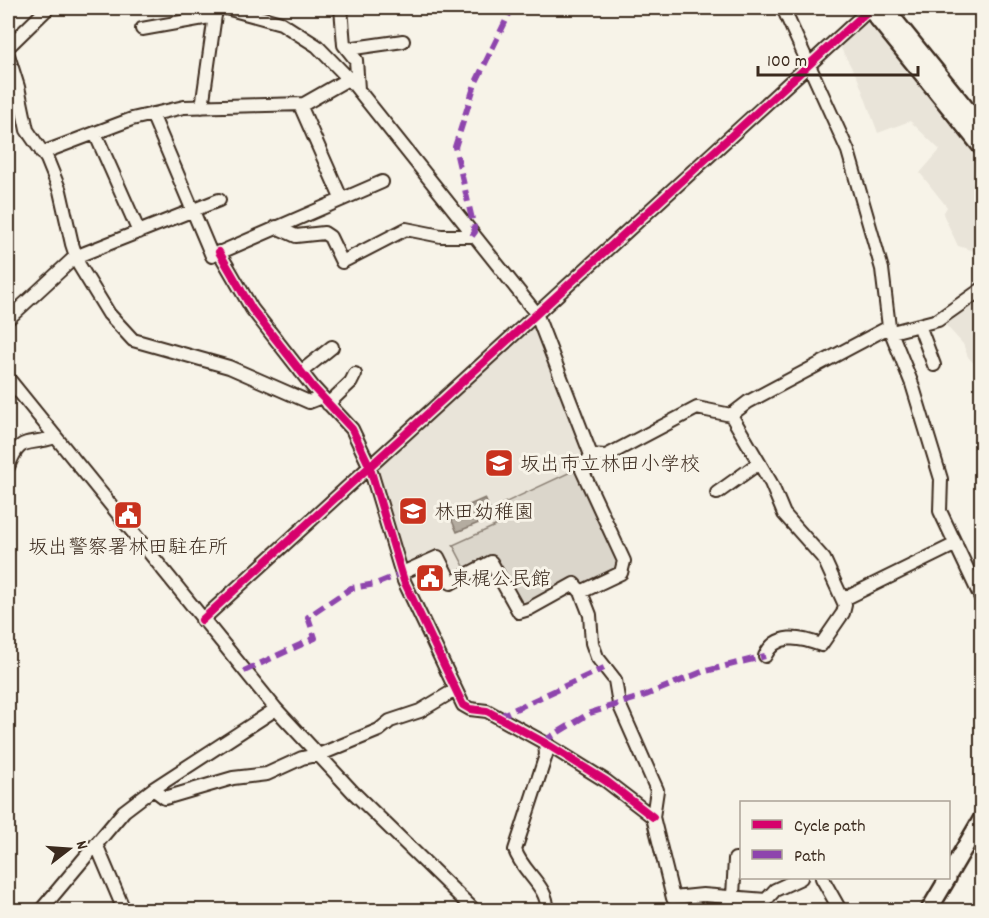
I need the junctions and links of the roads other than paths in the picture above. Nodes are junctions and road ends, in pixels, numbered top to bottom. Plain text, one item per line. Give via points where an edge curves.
1 (48, 8) edge
2 (226, 8) edge
3 (341, 8) edge
4 (783, 8) edge
5 (874, 8) edge
6 (215, 12) edge
7 (142, 29) dead end
8 (403, 40) dead end
9 (8, 47) edge
10 (347, 49) junction
11 (8, 55) edge
12 (810, 65) junction
13 (348, 79) junction
14 (358, 90) junction
15 (300, 105) junction
16 (202, 107) junction
17 (152, 114) junction
18 (981, 128) edge
19 (95, 133) junction
20 (981, 148) edge
21 (42, 153) junction
22 (382, 182) dead end
23 (341, 198) junction
24 (219, 200) dead end
25 (193, 211) junction
26 (276, 227) junction
27 (139, 232) junction
28 (472, 236) junction
29 (219, 252) junction
30 (76, 257) junction
31 (981, 289) edge
32 (536, 313) junction
33 (8, 319) edge
34 (919, 325) junction
35 (891, 329) junction
36 (333, 347) dead end
37 (934, 365) dead end
38 (301, 372) junction
39 (355, 374) dead end
40 (8, 378) edge
41 (325, 400) junction
42 (731, 415) junction
43 (55, 437) junction
44 (591, 455) junction
45 (759, 463) junction
46 (369, 465) junction
47 (8, 467) edge
48 (717, 494) dead end
49 (956, 544) junction
50 (402, 573) junction
51 (581, 592) junction
52 (844, 599) junction
53 (981, 600) edge
54 (202, 620) junction
55 (765, 656) dead end
56 (455, 690) junction
57 (276, 710) junction
58 (545, 743) junction
59 (317, 754) junction
60 (153, 789) junction
61 (653, 817) junction
62 (981, 818) edge
63 (96, 844) junction
64 (740, 859) edge
65 (950, 873) edge
66 (799, 879) edge
67 (823, 879) edge
68 (947, 879) edge
69 (733, 896) junction
70 (41, 910) edge
71 (124, 910) edge
72 (474, 910) edge
73 (547, 910) edge
74 (840, 910) edge
75 (929, 910) edge

1 - 9 street
2 - 13 street via 281,23 317,46
3 - 10 street
4 - 12 street
5 - 12 street
5 - 18 main road
5 - 20 main road
6 - 7 street
6 - 16 street
8 - 10 street
10 - 14 street via 356,60
11 - 21 street via 27,130
12 - 32 street
12 - 35 street via 848,151 882,269
13 - 14 street
13 - 15 street
14 - 28 street
15 - 16 street
15 - 23 street
16 - 17 street
17 - 19 street
17 - 25 street
19 - 21 street
19 - 27 street
21 - 30 street via 60,191
22 - 23 street
23 - 26 street
24 - 25 street
25 - 27 street
25 - 29 street via 212,256
26 - 28 street via 296,236 324,233 342,262 406,229 441,236
26 - 29 street
27 - 30 street
28 - 32 street
29 - 38 street via 252,309
30 - 33 street
30 - 41 street via 102,305 133,340 229,368 309,402
31 - 34 street via 938,320
32 - 44 street
32 - 46 street
34 - 35 street
34 - 37 street
35 - 42 street via 748,402
35 - 49 street via 941,479 940,511
36 - 38 street
38 - 41 street
39 - 41 street via 351,382
40 - 43 street
41 - 46 street via 352,429
42 - 44 street via 697,408 606,456
42 - 45 street
43 - 47 street via 22,444 15,449
43 - 54 street
44 - 51 street via 582,470 625,567 621,573
45 - 48 street
45 - 52 street via 784,514 824,559
46 - 50 street
46 - 54 street
49 - 52 street
49 - 53 street
50 - 51 street via 438,557 451,583 491,562 519,612 573,584
50 - 56 street
51 - 61 street via 590,615 597,657 615,680 619,704 657,790
52 - 55 street via 843,613 821,645 798,639 778,640
54 - 57 street
56 - 58 street via 463,705 487,711
56 - 59 street via 420,711
57 - 59 street
57 - 60 street
58 - 61 street via 606,781
58 - 73 street via 546,755 514,850 518,861 540,887 548,902
59 - 60 street via 267,774 233,778 165,798
59 - 72 street
60 - 63 street via 124,811
61 - 69 street via 673,898
62 - 65 main road
63 - 70 street
63 - 71 street
64 - 69 street via 735,859
66 - 69 street via 775,890 766,900
67 - 74 street
68 - 75 main road

